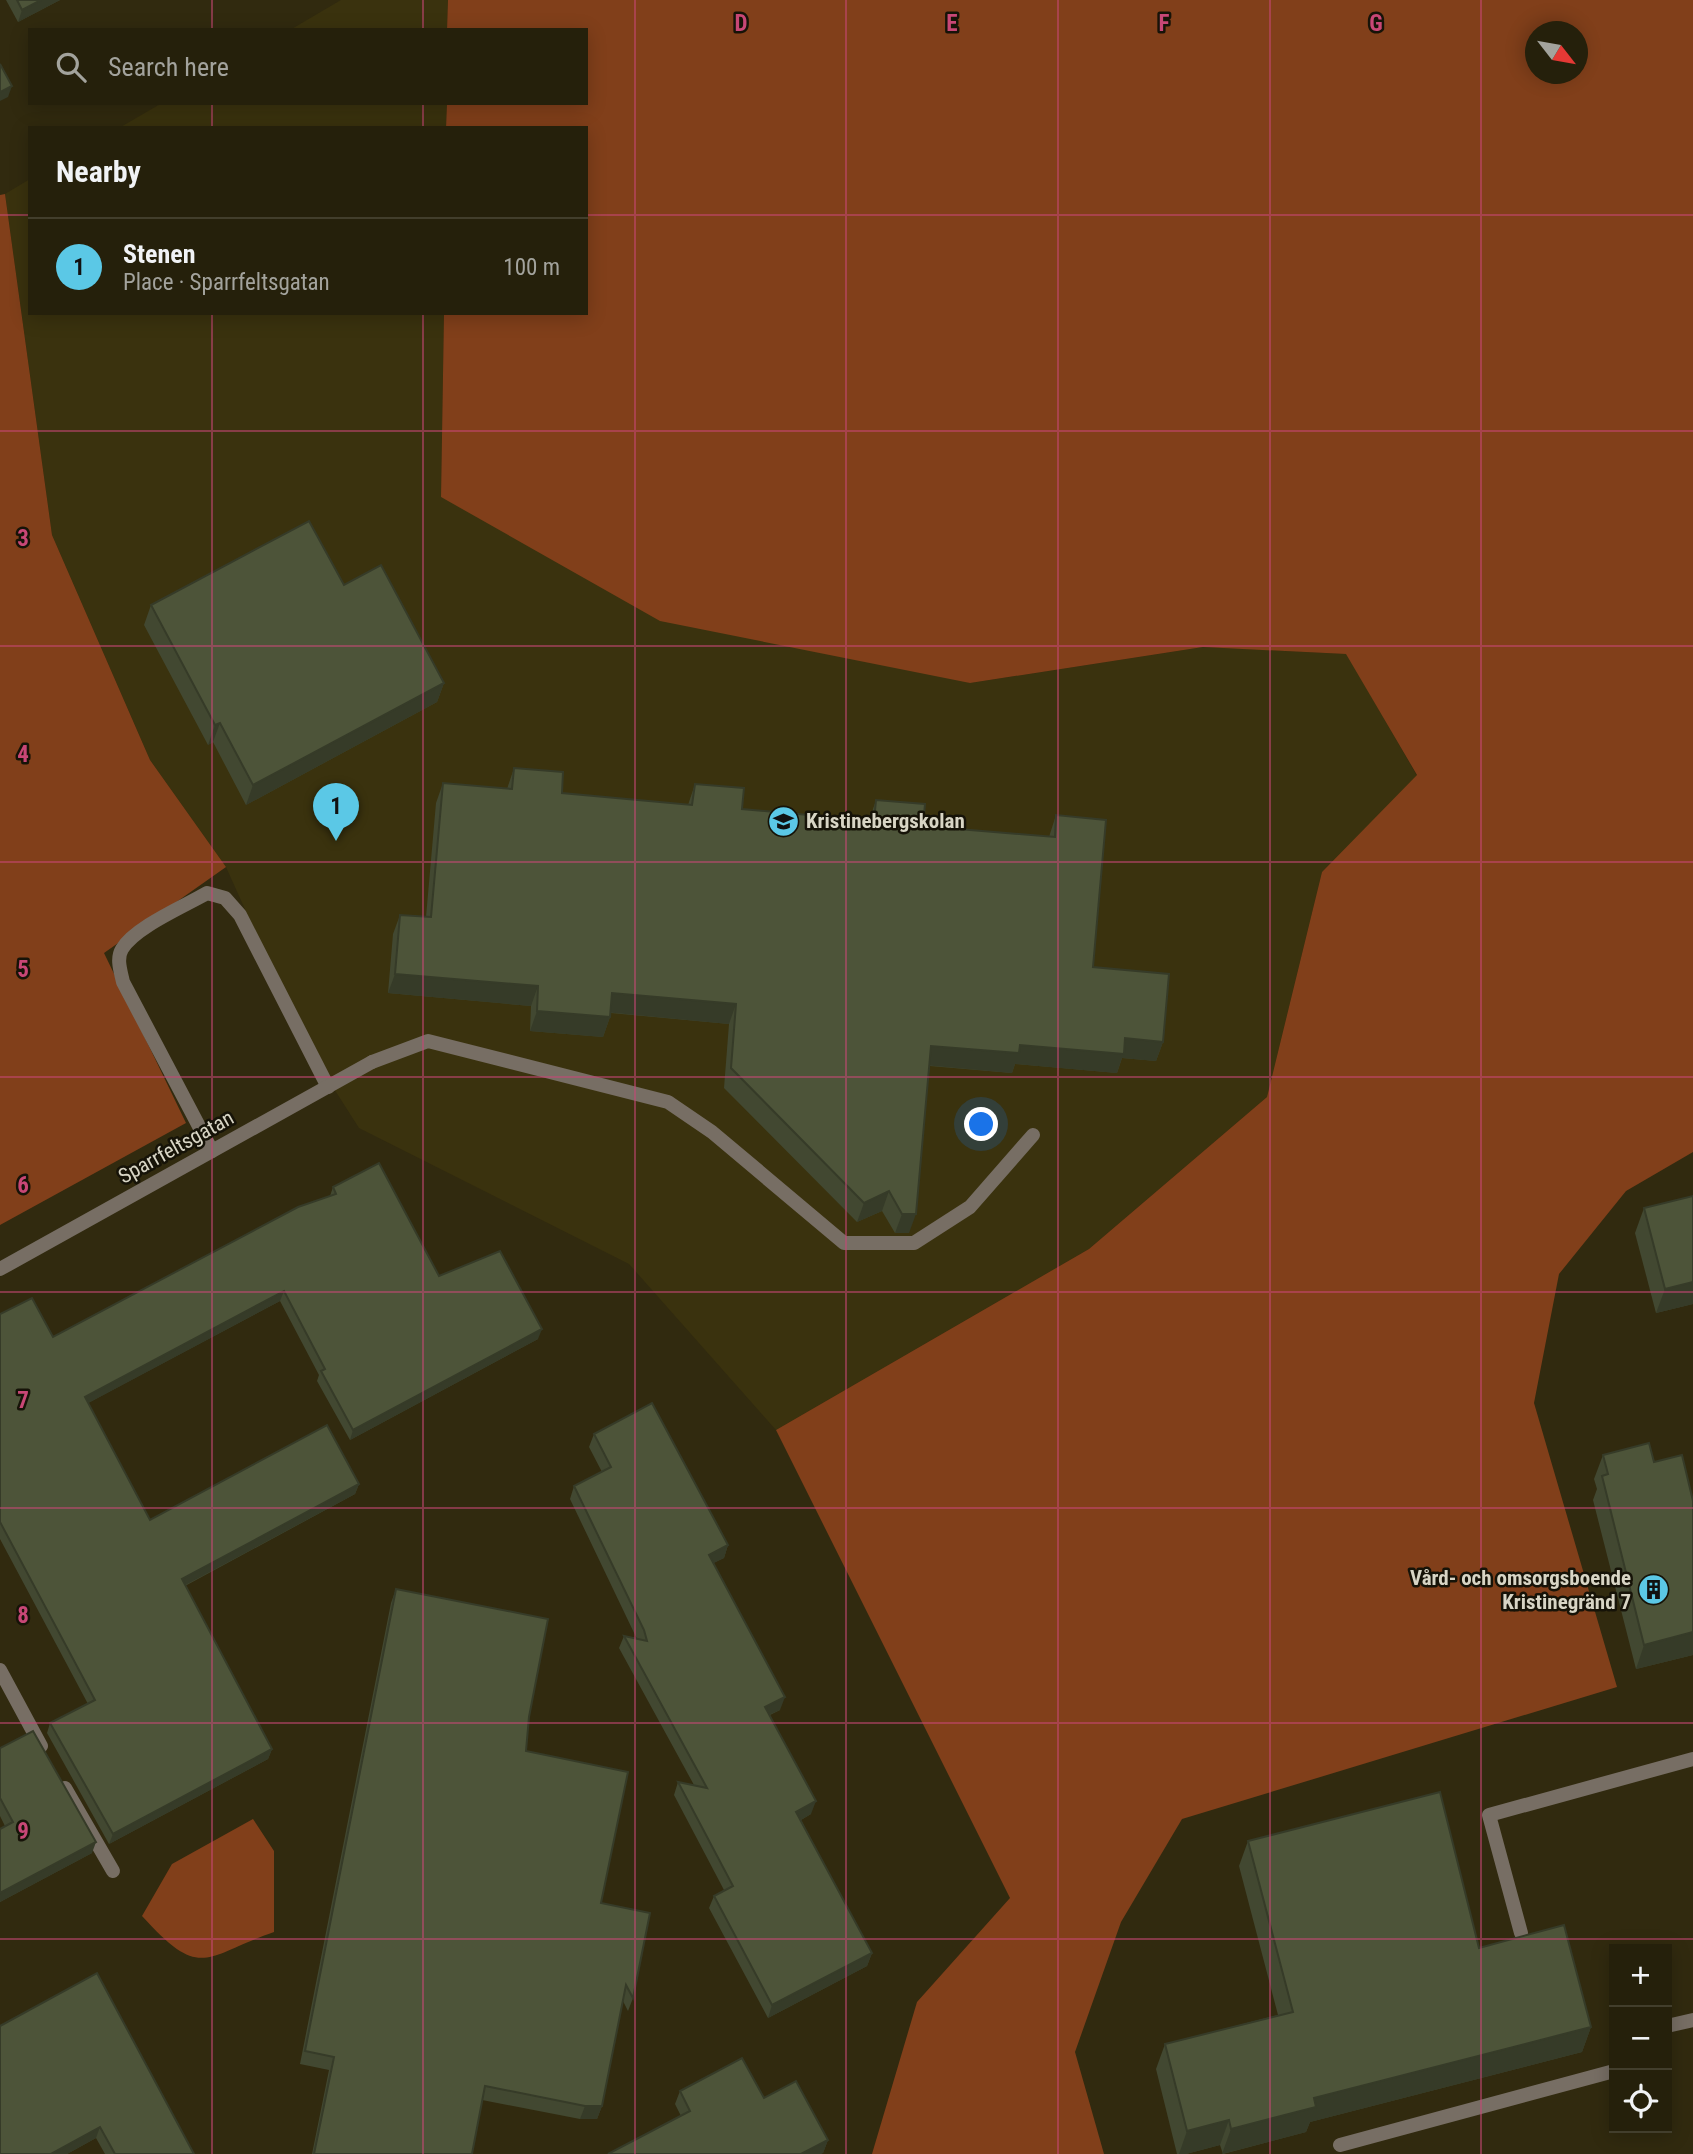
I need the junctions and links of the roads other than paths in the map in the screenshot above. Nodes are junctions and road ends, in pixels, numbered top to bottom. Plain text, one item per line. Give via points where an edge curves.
1 (327, 1087) junction
2 (1033, 1135) dead end
3 (212, 1151) junction
4 (0, 1269) edge
5 (0, 1670) edge
6 (46, 1754) edge
7 (1693, 1759) edge
8 (59, 1777) edge
9 (113, 1871) dead end
10 (1521, 1933) dead end
11 (1693, 2020) edge
12 (1672, 2025) edge
13 (1609, 2072) edge
14 (1340, 2146) dead end

1 - 2 street, Sparrfeltsgatan via 372,1062 428,1041 668,1102 712,1132 844,1243 914,1243 970,1207
1 - 3 street, Sparrfeltsgatan
1 - 3 street via 240,915 225,898 207,893 144,929 122,949 119,964 122,982
3 - 4 street, Sparrfeltsgatan
5 - 6 street
7 - 10 street via 1489,1815
8 - 9 street
11 - 12 street
13 - 14 street

